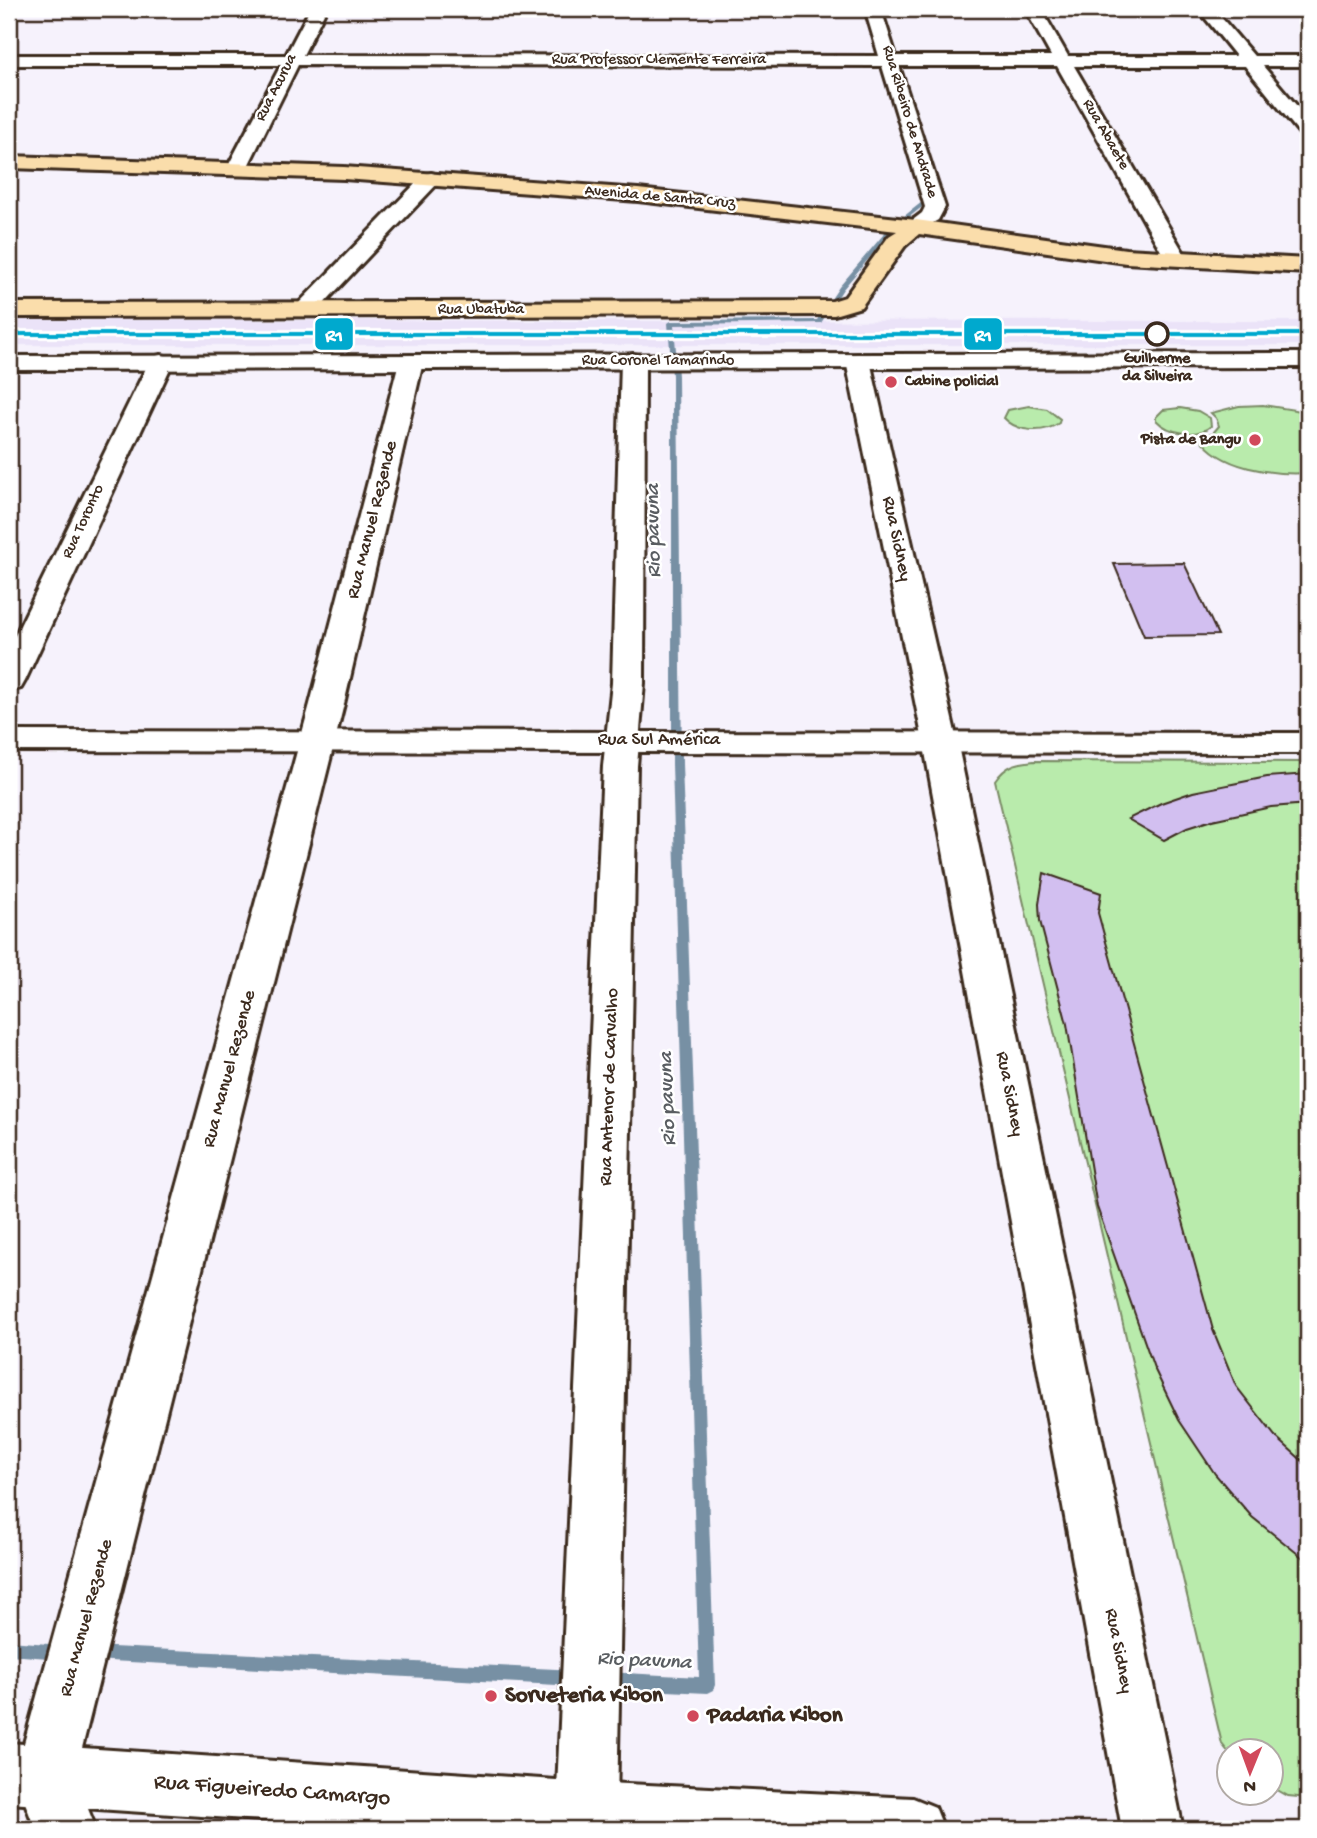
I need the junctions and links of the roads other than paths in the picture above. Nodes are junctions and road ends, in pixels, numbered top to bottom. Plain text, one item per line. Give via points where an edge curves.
1 (318, 9) edge
2 (873, 9) edge
3 (1033, 9) edge
4 (1206, 9) edge
5 (9, 60) edge
6 (291, 60) junction
7 (884, 60) junction
8 (1062, 61) junction
9 (1248, 61) junction
10 (1308, 61) edge
11 (1308, 131) edge
12 (9, 162) edge
13 (237, 168) junction
14 (431, 179) junction
15 (916, 226) junction
16 (1177, 260) junction
17 (1308, 266) edge
18 (9, 310) edge
19 (304, 310) junction
20 (1308, 360) edge
21 (633, 361) junction
22 (858, 361) junction
23 (160, 362) junction
24 (411, 362) junction
25 (9, 363) edge
26 (9, 681) edge
27 (622, 740) junction
28 (9, 741) edge
29 (317, 741) junction
30 (940, 741) junction
31 (1308, 743) edge
32 (27, 1774) edge
33 (591, 1821) edge
34 (65, 1829) edge
35 (913, 1829) edge
36 (1153, 1829) edge

1 - 6 street, Rua Acurua
2 - 7 street, Rua Ribeiro de Andrade
3 - 8 street, Rua Abaete
4 - 9 street
5 - 6 street, Rua Professor Clemente Ferreira
6 - 7 street, Rua Professor Clemente Ferreira
6 - 13 street, Rua Acurua
7 - 8 street, Rua Professor Clemente Ferreira
7 - 15 street, Rua Ribeiro de Andrade via 935,207 931,216
8 - 9 street, Rua Professor Clemente Ferreira
8 - 16 street, Rua Abaete
9 - 10 street, Rua Professor Clemente Ferreira
9 - 11 street
12 - 13 main road, Avenida de Santa Cruz
13 - 14 main road, Avenida de Santa Cruz
14 - 15 main road, Avenida de Santa Cruz via 663,197
14 - 19 street
15 - 16 main road, Avenida de Santa Cruz
15 - 19 main road, Rua Ubatuba via 897,241 853,302 834,308
16 - 17 main road, Avenida de Santa Cruz
18 - 19 main road, Rua Ubatuba
20 - 22 street, Rua Coronel Tamarindo
21 - 22 street, Rua Coronel Tamarindo
21 - 24 street, Rua Coronel Tamarindo
21 - 27 street, Rua Antenor de Carvalho via 628,683
22 - 30 street, Rua Sidney
23 - 24 street, Rua Coronel Tamarindo
23 - 25 street, Rua Coronel Tamarindo
23 - 26 street, Rua Toronto
24 - 29 street, Rua Manuel Rezende
27 - 29 street, Rua Sul América
27 - 30 street, Rua Sul América
27 - 33 street, Rua Antenor de Carvalho
28 - 29 street, Rua Sul América
29 - 32 street, Rua Manuel Rezende
30 - 31 street, Rua Sul América
30 - 36 street, Rua Sidney
32 - 33 street, Rua Figueiredo Camargo
32 - 34 street
33 - 35 street, Rua Figueiredo Camargo

